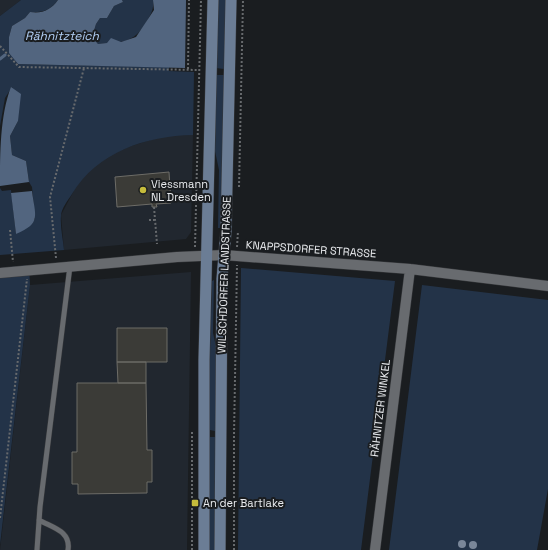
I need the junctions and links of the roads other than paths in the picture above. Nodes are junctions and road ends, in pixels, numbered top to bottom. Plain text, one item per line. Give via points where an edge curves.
1 (213, 0) edge
2 (231, 0) edge
3 (206, 255) junction
4 (224, 255) junction
5 (70, 266) junction
6 (410, 269) junction
7 (0, 273) edge
8 (548, 286) edge
9 (39, 520) junction
10 (37, 550) edge
11 (68, 550) edge
12 (204, 550) edge
13 (220, 550) edge
14 (374, 550) edge

1 - 3 main road, WILSCHDORFER LANDSTRASSE
2 - 4 main road, WILSCHDORFER LANDSTRASSE
3 - 4 street, KNAPPSDORFER STRASSE
3 - 5 street, KNAPPSDORFER STRASSE
3 - 12 main road, WILSCHDORFER LANDSTRASSE
4 - 6 street, KNAPPSDORFER STRASSE
4 - 13 main road, WILSCHDORFER LANDSTRASSE
5 - 7 street, KNAPPSDORFER STRASSE
5 - 9 lane
6 - 8 street, KNAPPSDORFER STRASSE
6 - 14 street, RÄHNITZER WINKEL
9 - 10 lane
9 - 11 lane via 66,534

